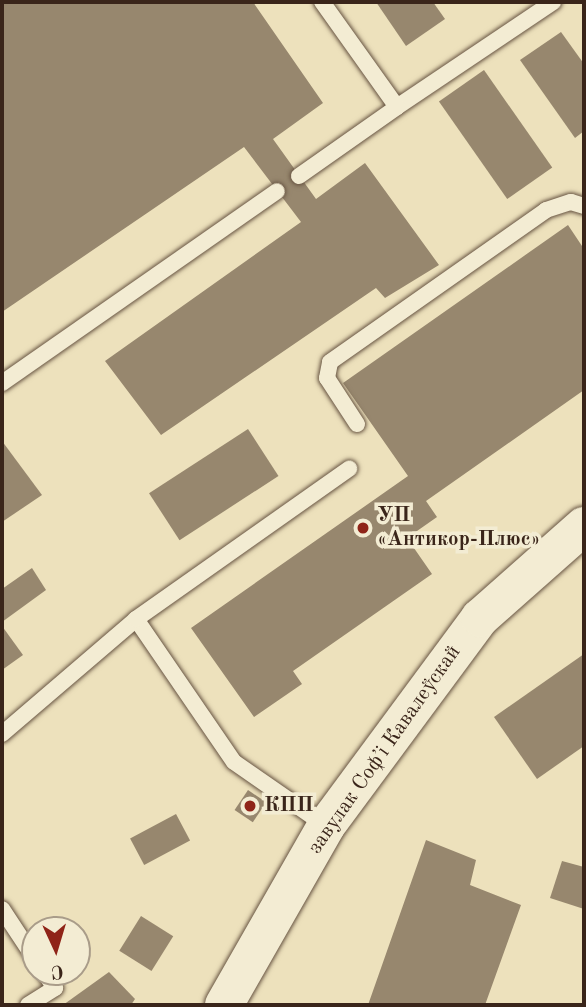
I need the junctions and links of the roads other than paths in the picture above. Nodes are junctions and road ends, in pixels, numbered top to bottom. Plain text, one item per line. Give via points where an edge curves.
1 (322, 2) edge
2 (553, 2) edge
3 (397, 107) junction
4 (299, 176) dead end
5 (277, 191) dead end
6 (584, 206) edge
7 (2, 383) edge
8 (358, 425) dead end
9 (349, 469) dead end
10 (584, 527) edge
11 (136, 619) junction
12 (2, 734) edge
13 (326, 826) junction
14 (2, 909) edge
15 (21, 938) edge
16 (54, 986) edge
17 (28, 1005) edge
18 (224, 1005) edge

1 - 3 lane
2 - 3 lane
3 - 4 lane
5 - 7 lane
6 - 8 lane via 571,202 546,211 330,362 327,378
9 - 11 lane
10 - 13 street, завулак Софʼі Кавалеўскай via 480,618
11 - 12 lane
11 - 13 lane via 234,762
13 - 18 street, завулак Софʼі Кавалеўскай
14 - 15 lane
16 - 17 lane

